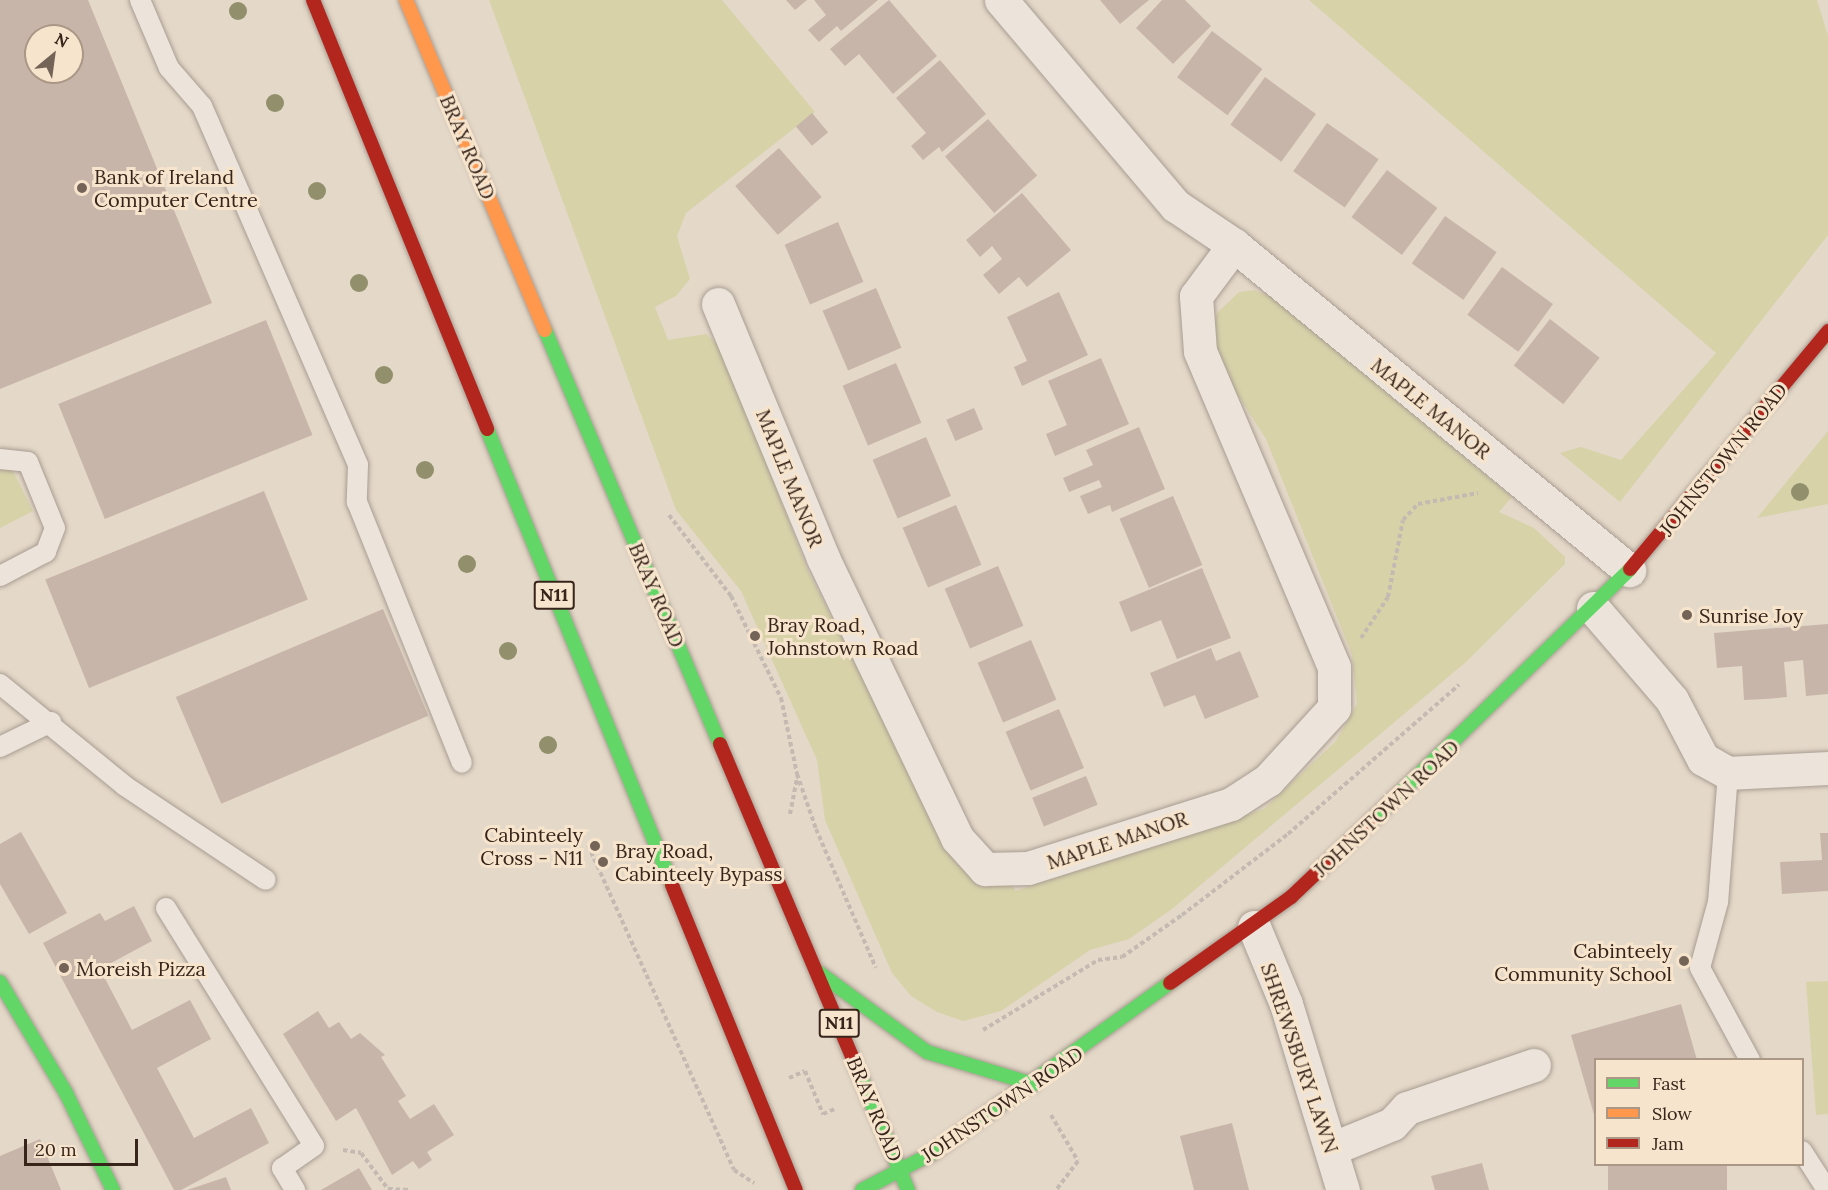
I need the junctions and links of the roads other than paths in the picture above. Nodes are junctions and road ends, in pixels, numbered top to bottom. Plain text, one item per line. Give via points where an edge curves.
1 (140, 0) edge
2 (313, 0) edge
3 (406, 0) edge
4 (1001, 0) edge
5 (1234, 245) junction
6 (718, 304) dead end
7 (1828, 331) edge
8 (0, 459) edge
9 (1629, 570) junction
10 (0, 576) edge
11 (1593, 608) junction
12 (0, 684) edge
13 (51, 722) junction
14 (0, 747) edge
15 (462, 763) dead end
16 (1828, 768) edge
17 (1728, 773) junction
18 (266, 880) dead end
19 (166, 908) dead end
20 (1254, 927) junction
21 (817, 971) junction
22 (0, 982) edge
23 (1749, 1058) edge
24 (1534, 1065) dead end
25 (1033, 1084) junction
26 (1331, 1149) junction
27 (1804, 1153) edge
28 (901, 1170) junction
29 (113, 1190) edge
30 (295, 1190) edge
31 (796, 1190) edge
32 (862, 1190) edge
33 (908, 1190) edge
34 (1343, 1190) edge
35 (1827, 1190) edge

1 - 15 lane via 170,68 202,106 358,465 357,502
2 - 31 main road, N11
3 - 21 main road, BRAY ROAD / N11
4 - 5 street, MAPLE MANOR via 1176,206
5 - 6 street, MAPLE MANOR via 1196,296 1200,351 1334,667 1334,708 1268,780 1231,804 1028,868 985,869 957,838 823,558
5 - 9 street, MAPLE MANOR
7 - 9 main road, JOHNSTOWN ROAD
8 - 10 lane via 28,462 55,528 46,552
9 - 11 main road, JOHNSTOWN ROAD
11 - 17 street via 1672,700 1703,759
11 - 20 main road, JOHNSTOWN ROAD
12 - 13 lane
13 - 14 lane
13 - 18 lane via 125,786
16 - 17 street
17 - 23 lane via 1718,902 1700,968
19 - 30 lane via 314,1146 282,1168
20 - 25 main road, JOHNSTOWN ROAD
20 - 26 street, SHREWSBURY LAWN via 1286,1004
21 - 25 main road via 927,1052
21 - 28 main road, BRAY ROAD / N11
22 - 29 main road via 66,1093
24 - 26 street via 1407,1108 1392,1124
25 - 28 main road, JOHNSTOWN ROAD
26 - 34 street, SHREWSBURY LAWN
27 - 35 lane
28 - 32 main road, JOHNSTOWN ROAD
28 - 33 main road, BRAY ROAD / N11

